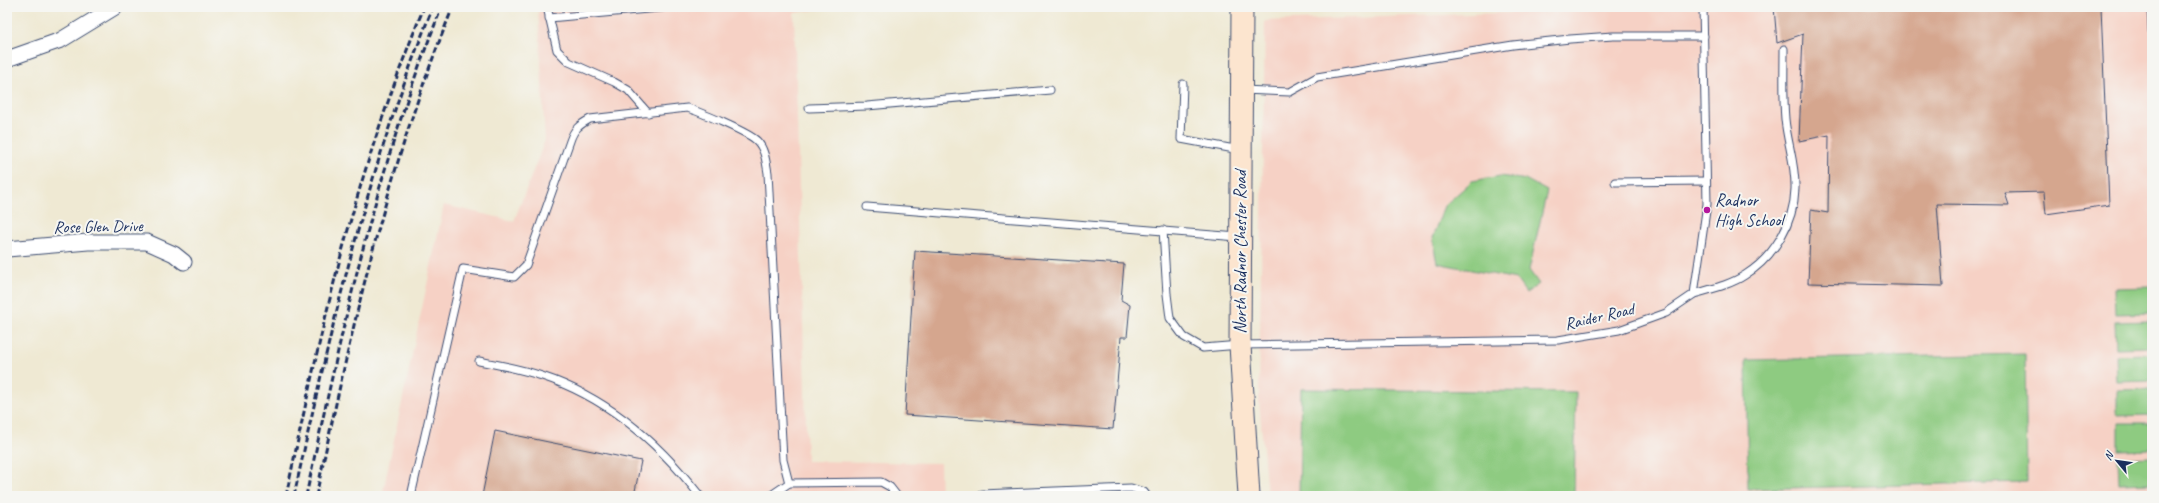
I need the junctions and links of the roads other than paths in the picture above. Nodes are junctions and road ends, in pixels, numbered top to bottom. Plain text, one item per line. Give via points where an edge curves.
1 (115, 7) edge
2 (547, 7) edge
3 (670, 7) edge
4 (1242, 7) edge
5 (1703, 7) edge
6 (2152, 7) edge
7 (549, 18) junction
8 (2152, 30) edge
9 (1704, 36) junction
10 (1784, 49) dead end
11 (7, 60) edge
12 (1182, 84) dead end
13 (1050, 90) dead end
14 (1241, 90) junction
15 (809, 108) dead end
16 (648, 113) junction
17 (1240, 150) junction
18 (1706, 181) junction
19 (1615, 182) dead end
20 (867, 206) dead end
21 (1163, 230) junction
22 (1240, 237) junction
23 (7, 249) edge
24 (184, 262) dead end
25 (1694, 294) junction
26 (1240, 345) junction
27 (479, 361) dead end
28 (790, 483) junction
29 (1018, 494) edge
30 (411, 496) edge
31 (700, 496) edge
32 (770, 496) edge
33 (897, 496) edge
34 (980, 496) edge
35 (1147, 496) edge
36 (1249, 496) edge

1 - 11 street via 61,40
2 - 7 lane
3 - 7 lane
4 - 14 main road, North Radnor Chester Road
5 - 9 lane
6 - 8 lane
7 - 16 lane via 557,50 569,62 628,90
9 - 14 lane via 1612,36 1513,45 1317,77 1290,92
9 - 18 lane
10 - 25 lane, Raider Road via 1785,120 1796,189 1789,222 1773,250 1746,275
12 - 17 lane via 1181,139
13 - 15 lane via 867,106
14 - 17 main road, North Radnor Chester Road
16 - 28 lane via 687,108 699,111 757,140 764,152 768,173 783,460
16 - 30 lane via 590,119 574,131 526,265 514,277 463,269
17 - 22 main road, North Radnor Chester Road
18 - 19 lane
18 - 25 lane via 1707,204
20 - 21 lane
21 - 22 lane
21 - 26 lane, Raider Road via 1170,318 1184,338 1204,348
22 - 26 main road, North Radnor Chester Road
23 - 24 street, Rose Glen Drive via 88,242 147,242 174,254
25 - 26 lane, Raider Road via 1666,313 1619,330 1558,340
26 - 36 main road, North Radnor Chester Road
27 - 31 lane via 541,375 595,400 631,425 668,457
28 - 32 lane
28 - 33 lane via 881,482 890,487
29 - 34 lane
29 - 35 lane via 1131,488 1144,492

